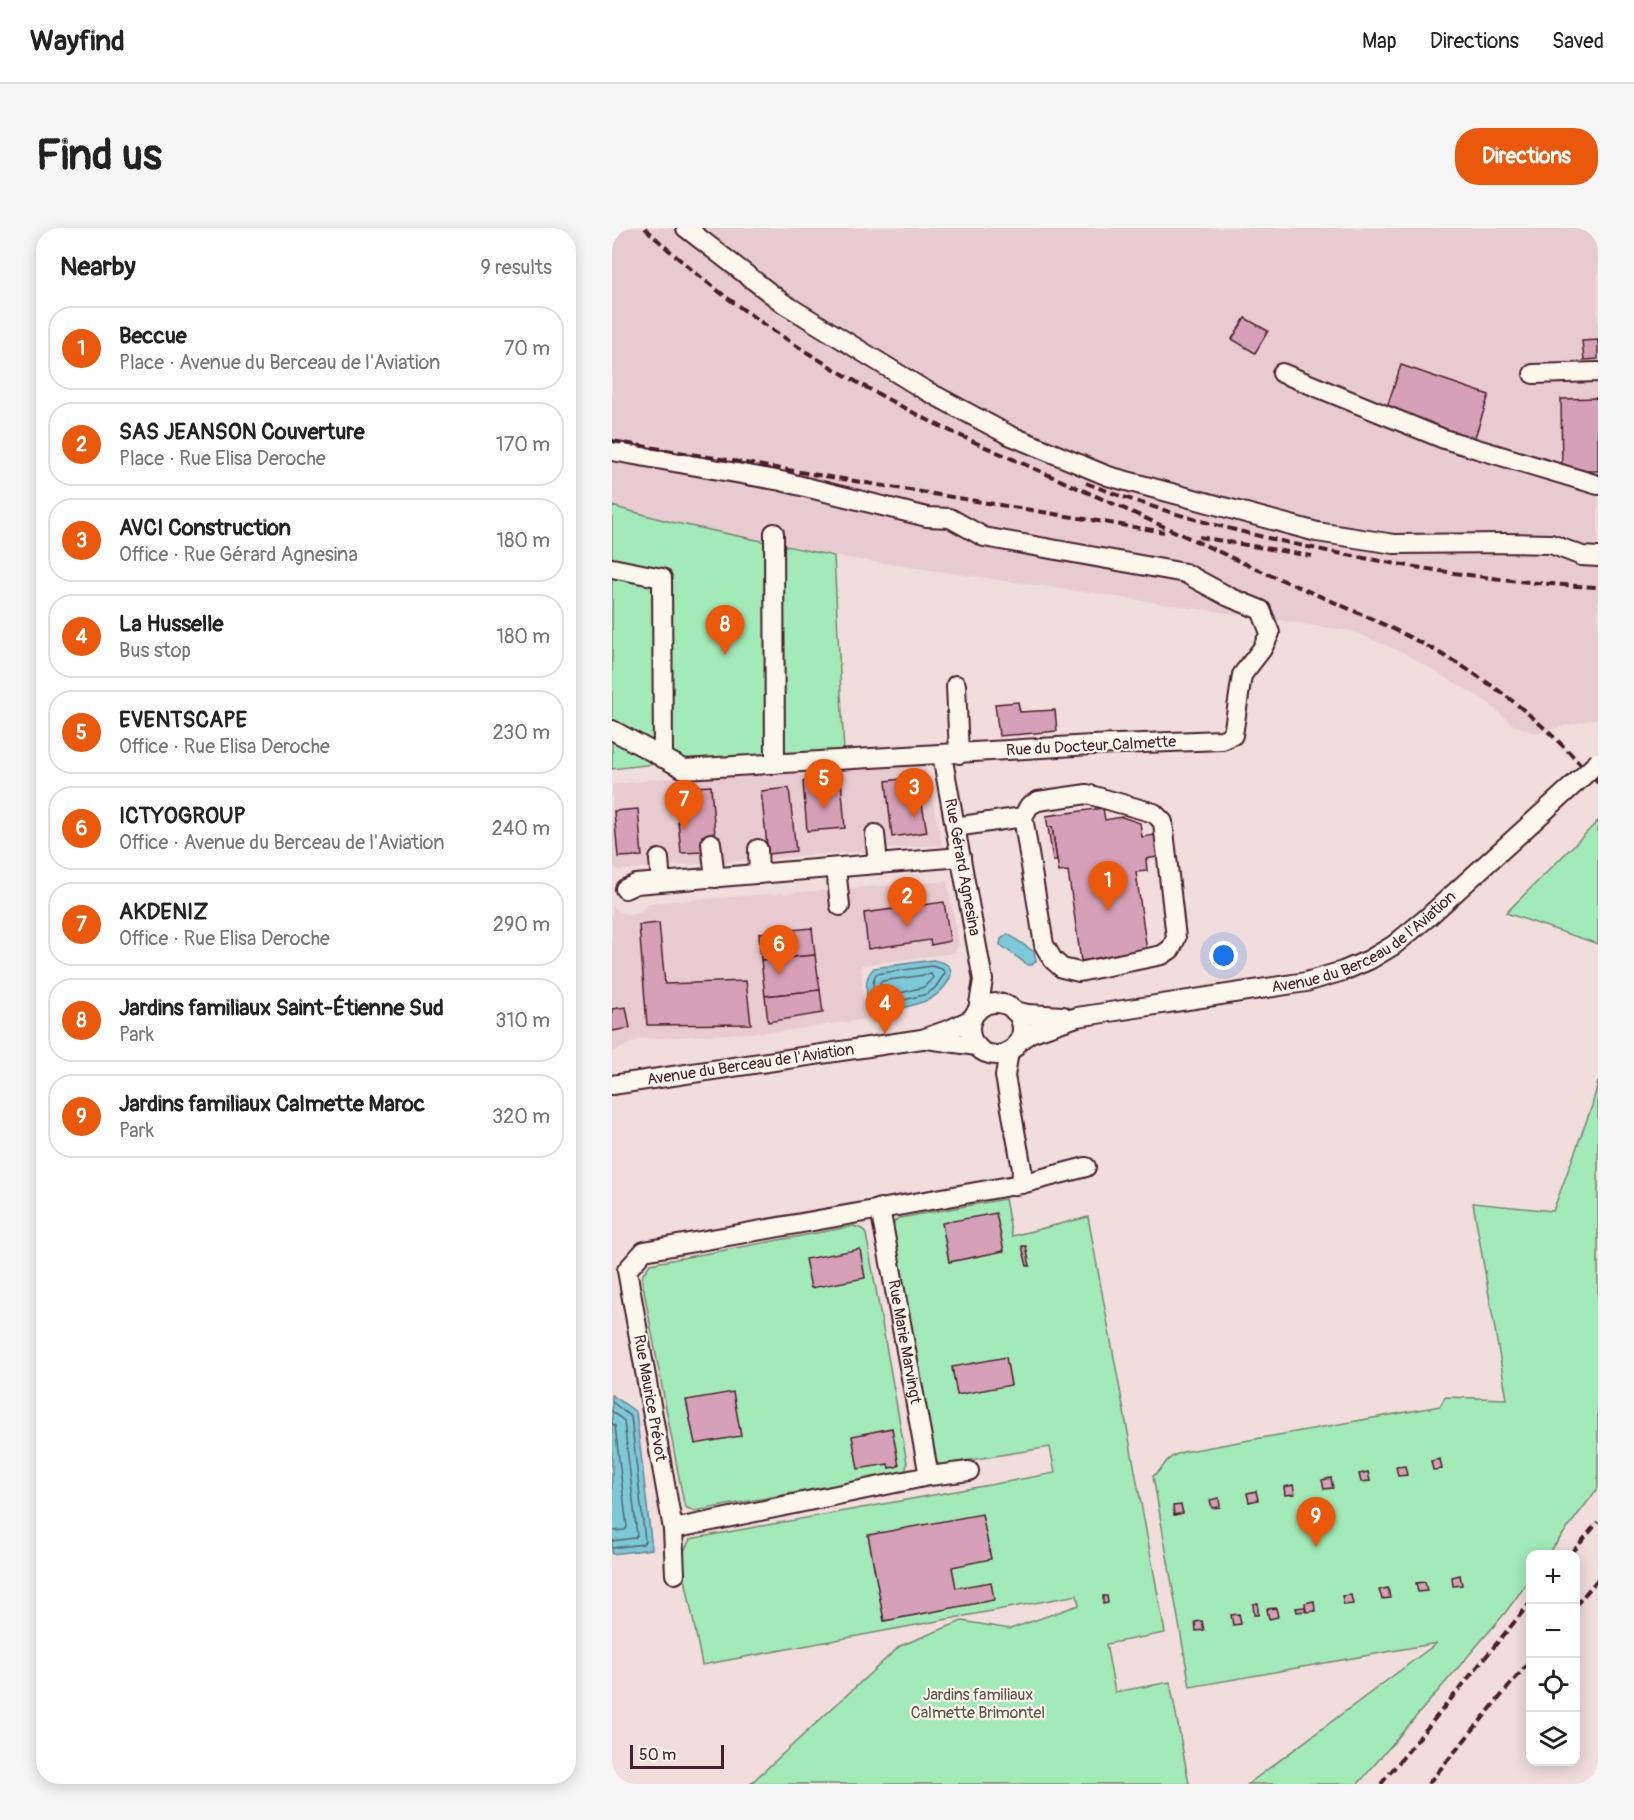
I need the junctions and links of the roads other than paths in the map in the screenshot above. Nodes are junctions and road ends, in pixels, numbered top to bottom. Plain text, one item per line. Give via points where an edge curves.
1 (686, 228) edge
2 (1598, 372) edge
3 (1282, 373) dead end
4 (1533, 374) dead end
5 (612, 451) edge
6 (1598, 485) edge
7 (774, 533) dead end
8 (1598, 557) edge
9 (612, 567) edge
10 (956, 685) dead end
11 (612, 730) edge
12 (951, 754) junction
13 (663, 758) junction
14 (1598, 762) edge
15 (775, 764) junction
16 (1023, 817) junction
17 (956, 827) junction
18 (875, 834) dead end
19 (711, 843) dead end
20 (758, 849) dead end
21 (961, 857) junction
22 (659, 859) dead end
23 (878, 864) junction
24 (836, 868) junction
25 (759, 874) junction
26 (716, 878) junction
27 (661, 882) junction
28 (625, 889) dead end
29 (840, 906) dead end
30 (983, 980) junction
31 (1009, 1007) junction
32 (975, 1014) junction
33 (1077, 1017) junction
34 (922, 1039) junction
35 (1014, 1046) junction
36 (983, 1050) junction
37 (1005, 1076) junction
38 (612, 1085) edge
39 (1086, 1167) dead end
40 (1021, 1184) junction
41 (880, 1208) junction
42 (969, 1471) dead end
43 (929, 1476) junction
44 (673, 1529) junction
45 (675, 1574) dead end

1 - 8 street via 783,303 923,389 1009,435 1108,476 1317,532 1394,544 1551,544 1582,556
2 - 4 street
3 - 6 street via 1444,439
5 - 12 street, Rue du Docteur Calmette via 782,481 927,517 950,518 984,537 1185,573 1261,610 1270,633 1242,675 1233,735 1222,740
7 - 15 street
9 - 13 street via 662,578
10 - 12 street
11 - 13 street, Rue du Docteur Calmette
12 - 15 street, Rue du Docteur Calmette
12 - 17 street, Rue Gérard Agnesina
13 - 15 street, Rue du Docteur Calmette via 684,769
14 - 33 street, Avenue du Berceau de l'Aviation, bridge via 1428,917 1369,960 1306,982
16 - 16 street via 1044,945 1053,960 1062,968 1079,972 1162,955 1171,949 1176,938 1163,822 1154,813 1087,794 1038,801 1029,806
16 - 17 street
17 - 21 street, Rue Gérard Agnesina
18 - 23 street
19 - 26 street
20 - 25 street
21 - 23 street
21 - 30 street, Rue Gérard Agnesina
22 - 27 street
23 - 24 street
24 - 25 street
24 - 29 street
25 - 26 street
26 - 27 street
27 - 28 street
30 - 31 street
30 - 32 street, Rue Gérard Agnesina
31 - 32 street via 988,1003
31 - 33 street, Avenue du Berceau de l'Aviation via 1028,1014
31 - 35 street via 1022,1024
32 - 34 street, Avenue du Berceau de l'Aviation via 953,1028
32 - 36 street via 970,1032
33 - 35 street, Avenue du Berceau de l'Aviation via 1030,1033
34 - 36 street, Avenue du Berceau de l'Aviation
34 - 38 street, Avenue du Berceau de l'Aviation
35 - 36 street via 996,1056
35 - 37 street
36 - 37 street
37 - 40 street via 1022,1169
39 - 40 street
40 - 41 street
41 - 43 street, Rue Marie Marvingt
41 - 44 street, Rue Maurice Prévot via 644,1251 627,1270
42 - 43 street
43 - 44 street
44 - 45 street

